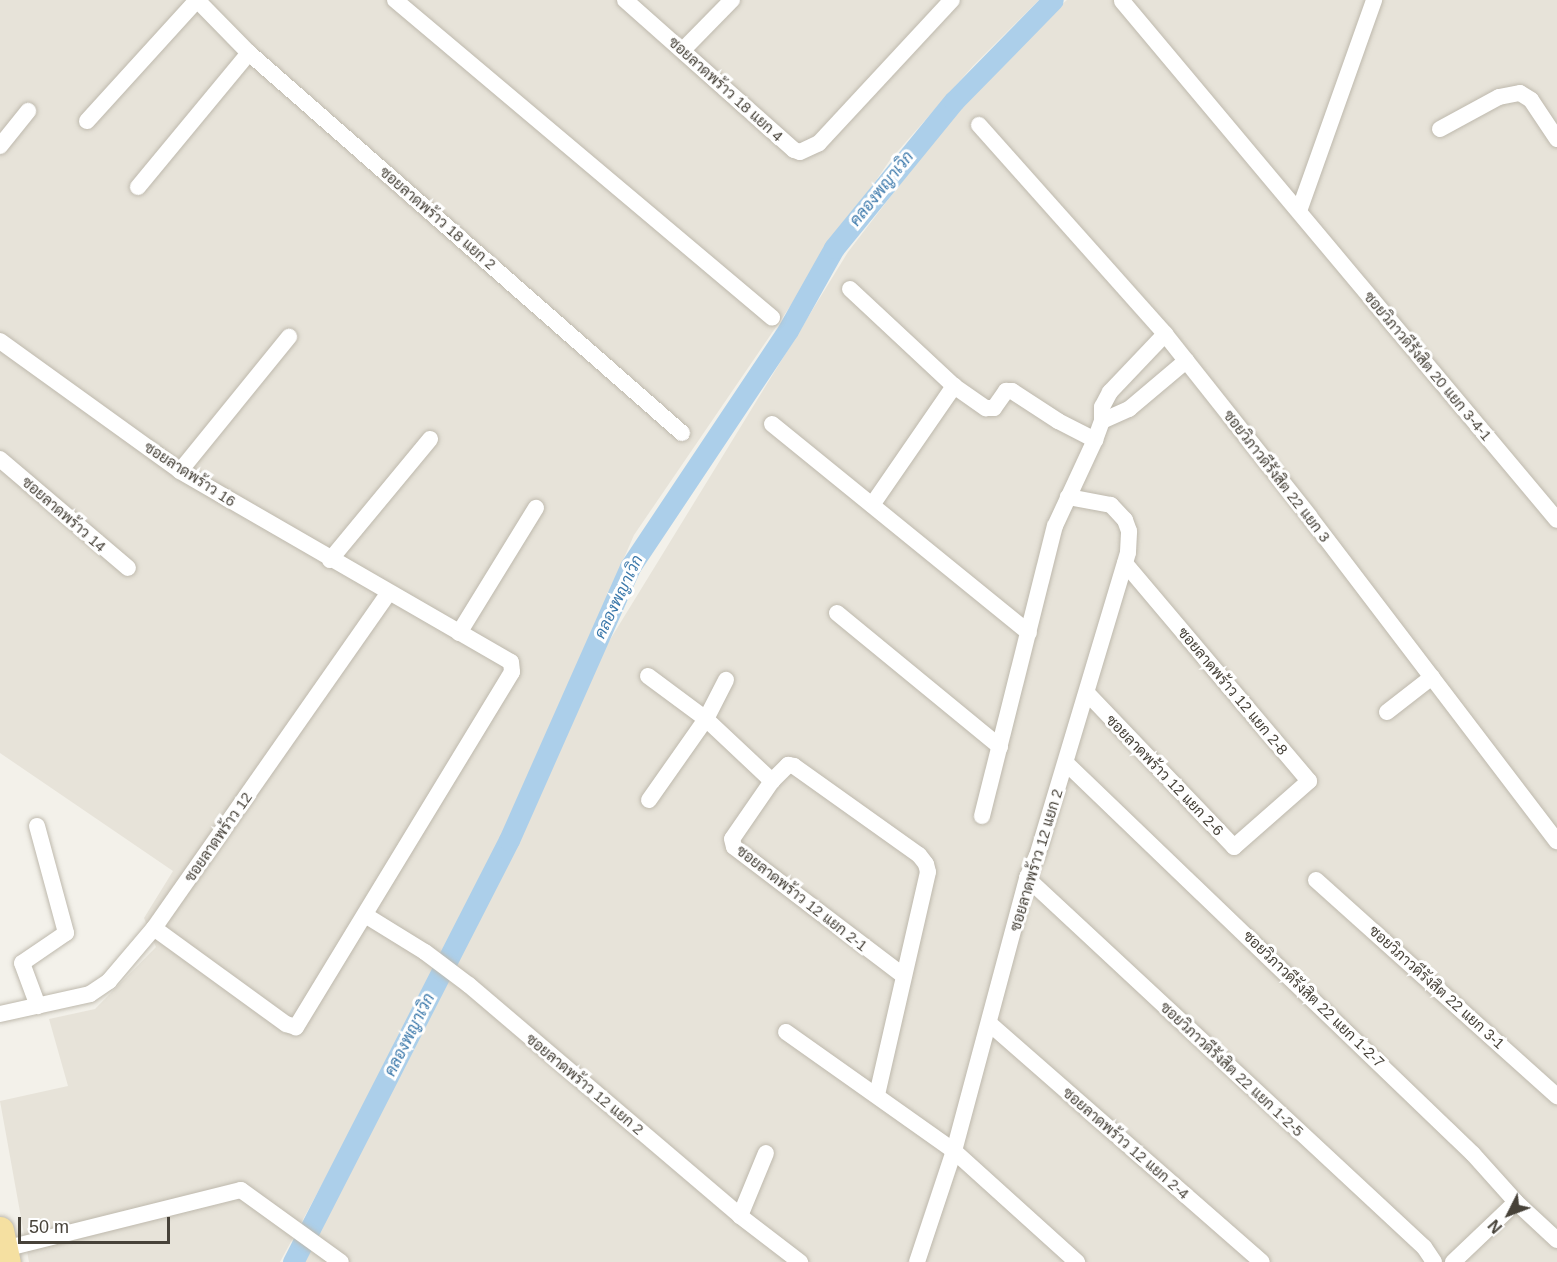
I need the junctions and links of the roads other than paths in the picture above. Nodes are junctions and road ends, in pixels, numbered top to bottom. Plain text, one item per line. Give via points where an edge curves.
1 (197, 0) edge
2 (394, 0) edge
3 (625, 0) edge
4 (732, 0) edge
5 (952, 0) edge
6 (1374, 0) edge
7 (1122, 1) edge
8 (683, 50) junction
9 (249, 53) junction
10 (28, 111) dead end
11 (87, 121) dead end
12 (979, 125) dead end
13 (1440, 129) dead end
14 (1557, 139) edge
15 (0, 146) edge
16 (138, 187) dead end
17 (1299, 211) junction
18 (850, 289) dead end
19 (772, 318) dead end
20 (1165, 334) junction
21 (289, 337) dead end
22 (0, 340) edge
23 (1186, 361) junction
24 (954, 386) junction
25 (1102, 421) junction
26 (772, 424) dead end
27 (681, 433) dead end
28 (430, 439) dead end
29 (1095, 440) junction
30 (0, 459) edge
31 (180, 471) junction
32 (1068, 497) junction
33 (872, 505) junction
34 (536, 508) dead end
35 (1557, 520) edge
36 (330, 560) junction
37 (1125, 563) junction
38 (128, 568) dead end
39 (389, 593) junction
40 (837, 613) dead end
41 (459, 633) junction
42 (1029, 633) junction
43 (648, 676) dead end
44 (1432, 677) junction
45 (726, 680) dead end
46 (1087, 693) junction
47 (1387, 712) dead end
48 (706, 718) junction
49 (1000, 747) junction
50 (1066, 762) junction
51 (772, 781) junction
52 (649, 800) dead end
53 (1272, 814) joint
54 (982, 816) dead end
55 (37, 826) dead end
56 (1557, 841) edge
57 (1027, 878) junction
58 (1316, 880) dead end
59 (364, 915) junction
60 (154, 928) junction
61 (904, 976) junction
62 (38, 1006) junction
63 (0, 1014) edge
64 (990, 1024) junction
65 (786, 1032) dead end
66 (877, 1095) junction
67 (1557, 1096) edge
68 (954, 1151) junction
69 (766, 1154) dead end
70 (1516, 1202) junction
71 (740, 1216) junction
72 (1557, 1240) edge
73 (4, 1247) edge
74 (341, 1262) edge
75 (800, 1262) edge
76 (917, 1262) edge
77 (1077, 1262) edge
78 (1262, 1262) edge
79 (1434, 1262) edge
80 (1454, 1262) edge

1 - 9 street, ซอยลาดพร้าว 18 แยก 2
1 - 11 street, ซอยลาดพร้าว 18 แยก 2
2 - 19 street
3 - 8 street, ซอยลาดพร้าว 18 แยก 4
4 - 8 street
5 - 8 street, ซอยลาดพร้าว 18 แยก 4 via 819,142 801,152 794,150
6 - 17 street
7 - 17 street, ซอยวิภาวดีรังสิต 20 แยก 3-4-1
9 - 16 street
9 - 27 street, ซอยลาดพร้าว 18 แยก 2
10 - 15 street
12 - 20 street, ซอยวิภาวดีรังสิต 22 แยก 3
13 - 14 street via 1499,97 1520,93 1531,100
17 - 35 street, ซอยวิภาวดีรังสิต 20 แยก 3-4-1
18 - 24 street
20 - 23 street, ซอยวิภาวดีรังสิต 22 แยก 3
20 - 25 street via 1110,392 1102,407
21 - 31 street
22 - 31 street, ซอยลาดพร้าว 16
23 - 25 street via 1129,409
23 - 44 street, ซอยวิภาวดีรังสิต 22 แยก 3
24 - 29 street via 990,410 1006,391 1012,391 1058,422
24 - 33 street
25 - 29 street
26 - 33 street
28 - 36 street
29 - 32 street
30 - 38 street, ซอยลาดพร้าว 14
31 - 36 street, ซอยลาดพร้าว 16
32 - 37 street, ซอยลาดพร้าว 12 แยก 2 via 1111,505 1125,520
32 - 42 street via 1055,526
33 - 42 street
34 - 41 street
36 - 39 street, ซอยลาดพร้าว 16
37 - 46 street, ซอยลาดพร้าว 12 แยก 2
37 - 53 street, ซอยลาดพร้าว 12 แยก 2-8 via 1309,781
39 - 41 street
39 - 60 street, ซอยลาดพร้าว 12
40 - 49 street
41 - 59 street via 501,654 511,662 512,672
42 - 49 street
43 - 48 street
44 - 47 street
44 - 56 street, ซอยวิภาวดีรังสิต 22 แยก 3
45 - 48 street
46 - 50 street, ซอยลาดพร้าว 12 แยก 2
46 - 53 street, ซอยลาดพร้าว 12 แยก 2-6 via 1234,847
48 - 51 street
48 - 52 street
49 - 54 street
50 - 57 street, ซอยลาดพร้าว 12 แยก 2
50 - 70 street, ซอยวิภาวดีรังสิต 22 แยก 1-2-7 via 1465,1146
51 - 61 street, ซอยลาดพร้าว 12 แยก 2-1 via 732,839 734,848
51 - 61 street, ซอยลาดพร้าว 12 แยก 2-1 via 788,765 794,766 919,855 926,864 928,872
55 - 62 street via 66,933 22,963
57 - 64 street, ซอยลาดพร้าว 12 แยก 2
57 - 79 street, ซอยวิภาวดีรังสิต 22 แยก 1-2-5 via 1415,1239
58 - 67 street, ซอยวิภาวดีรังสิต 22 แยก 3-1
59 - 60 street via 293,1028
59 - 71 street, ซอยลาดพร้าว 12 แยก 2 via 425,952 469,985
60 - 62 street, ซอยลาดพร้าว 12 via 99,990
61 - 66 street, ซอยลาดพร้าว 12 แยก 2-1
62 - 63 street, ซอยลาดพร้าว 12
64 - 68 street, ซอยลาดพร้าว 12 แยก 2
64 - 78 street, ซอยลาดพร้าว 12 แยก 2-4
65 - 66 street
66 - 68 street
68 - 76 street, ซอยลาดพร้าว 12 แยก 2
68 - 77 street
69 - 71 street
70 - 72 street, ซอยวิภาวดีรังสิต 22 แยก 1-2-7
70 - 80 street
71 - 75 street, ซอยลาดพร้าว 12 แยก 2
73 - 74 street via 242,1190

